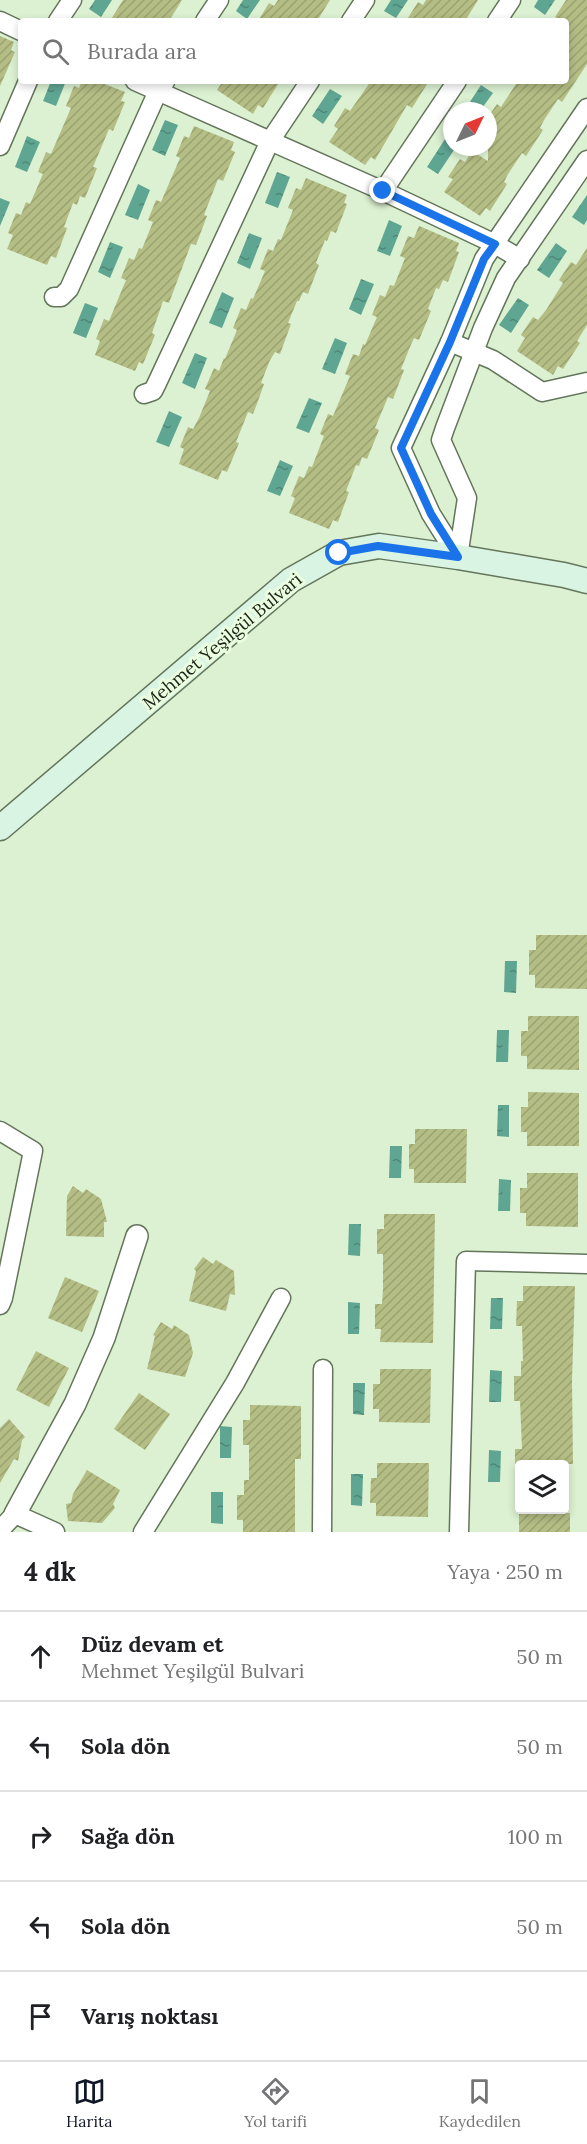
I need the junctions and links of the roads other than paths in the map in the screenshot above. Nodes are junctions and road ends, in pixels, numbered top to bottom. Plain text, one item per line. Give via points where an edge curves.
1 (72, 0) edge
2 (219, 0) edge
3 (365, 0) edge
4 (511, 0) edge
5 (60, 18) edge
6 (207, 18) edge
7 (353, 18) edge
8 (499, 18) edge
9 (0, 21) edge
10 (18, 30) edge
11 (27, 84) edge
12 (308, 84) edge
13 (455, 84) edge
14 (162, 86) edge
15 (587, 108) edge
16 (270, 141) junction
17 (0, 146) edge
18 (587, 160) edge
19 (383, 191) junction
20 (495, 244) junction
21 (520, 259) junction
22 (482, 265) junction
23 (506, 278) junction
24 (54, 297) dead end
25 (450, 342) junction
26 (476, 353) junction
27 (587, 382) edge
28 (144, 394) dead end
29 (458, 557) junction
30 (587, 581) edge
31 (0, 828) edge
32 (0, 1131) edge
33 (137, 1236) dead end
34 (587, 1264) edge
35 (280, 1298) dead end
36 (0, 1305) edge
37 (323, 1369) dead end
38 (8, 1510) edge
39 (0, 1530) edge
40 (55, 1532) edge
41 (143, 1532) edge
42 (322, 1532) edge
43 (459, 1532) edge

1 - 5 street
2 - 6 street
3 - 7 street
4 - 8 street
9 - 10 street
11 - 17 street
12 - 16 street
13 - 19 street
14 - 16 street
14 - 24 street via 69,289 62,297
15 - 20 street
16 - 19 street
16 - 28 street via 157,383 153,391
18 - 21 street
19 - 20 street
20 - 21 street
20 - 22 street
21 - 23 street
22 - 23 street
22 - 25 street
23 - 26 street
25 - 26 street
25 - 29 street via 401,448 431,514
26 - 27 street via 542,392
26 - 29 street via 441,440 467,498
29 - 30 main road, Mehmet Yeşilgül Bulvari
29 - 31 main road, Mehmet Yeşilgül Bulvari via 378,546 339,553 291,580
32 - 36 street via 33,1151
33 - 38 street via 104,1338 75,1404
34 - 43 street via 466,1261
35 - 41 street via 235,1383
37 - 42 street
38 - 39 street
38 - 40 street

